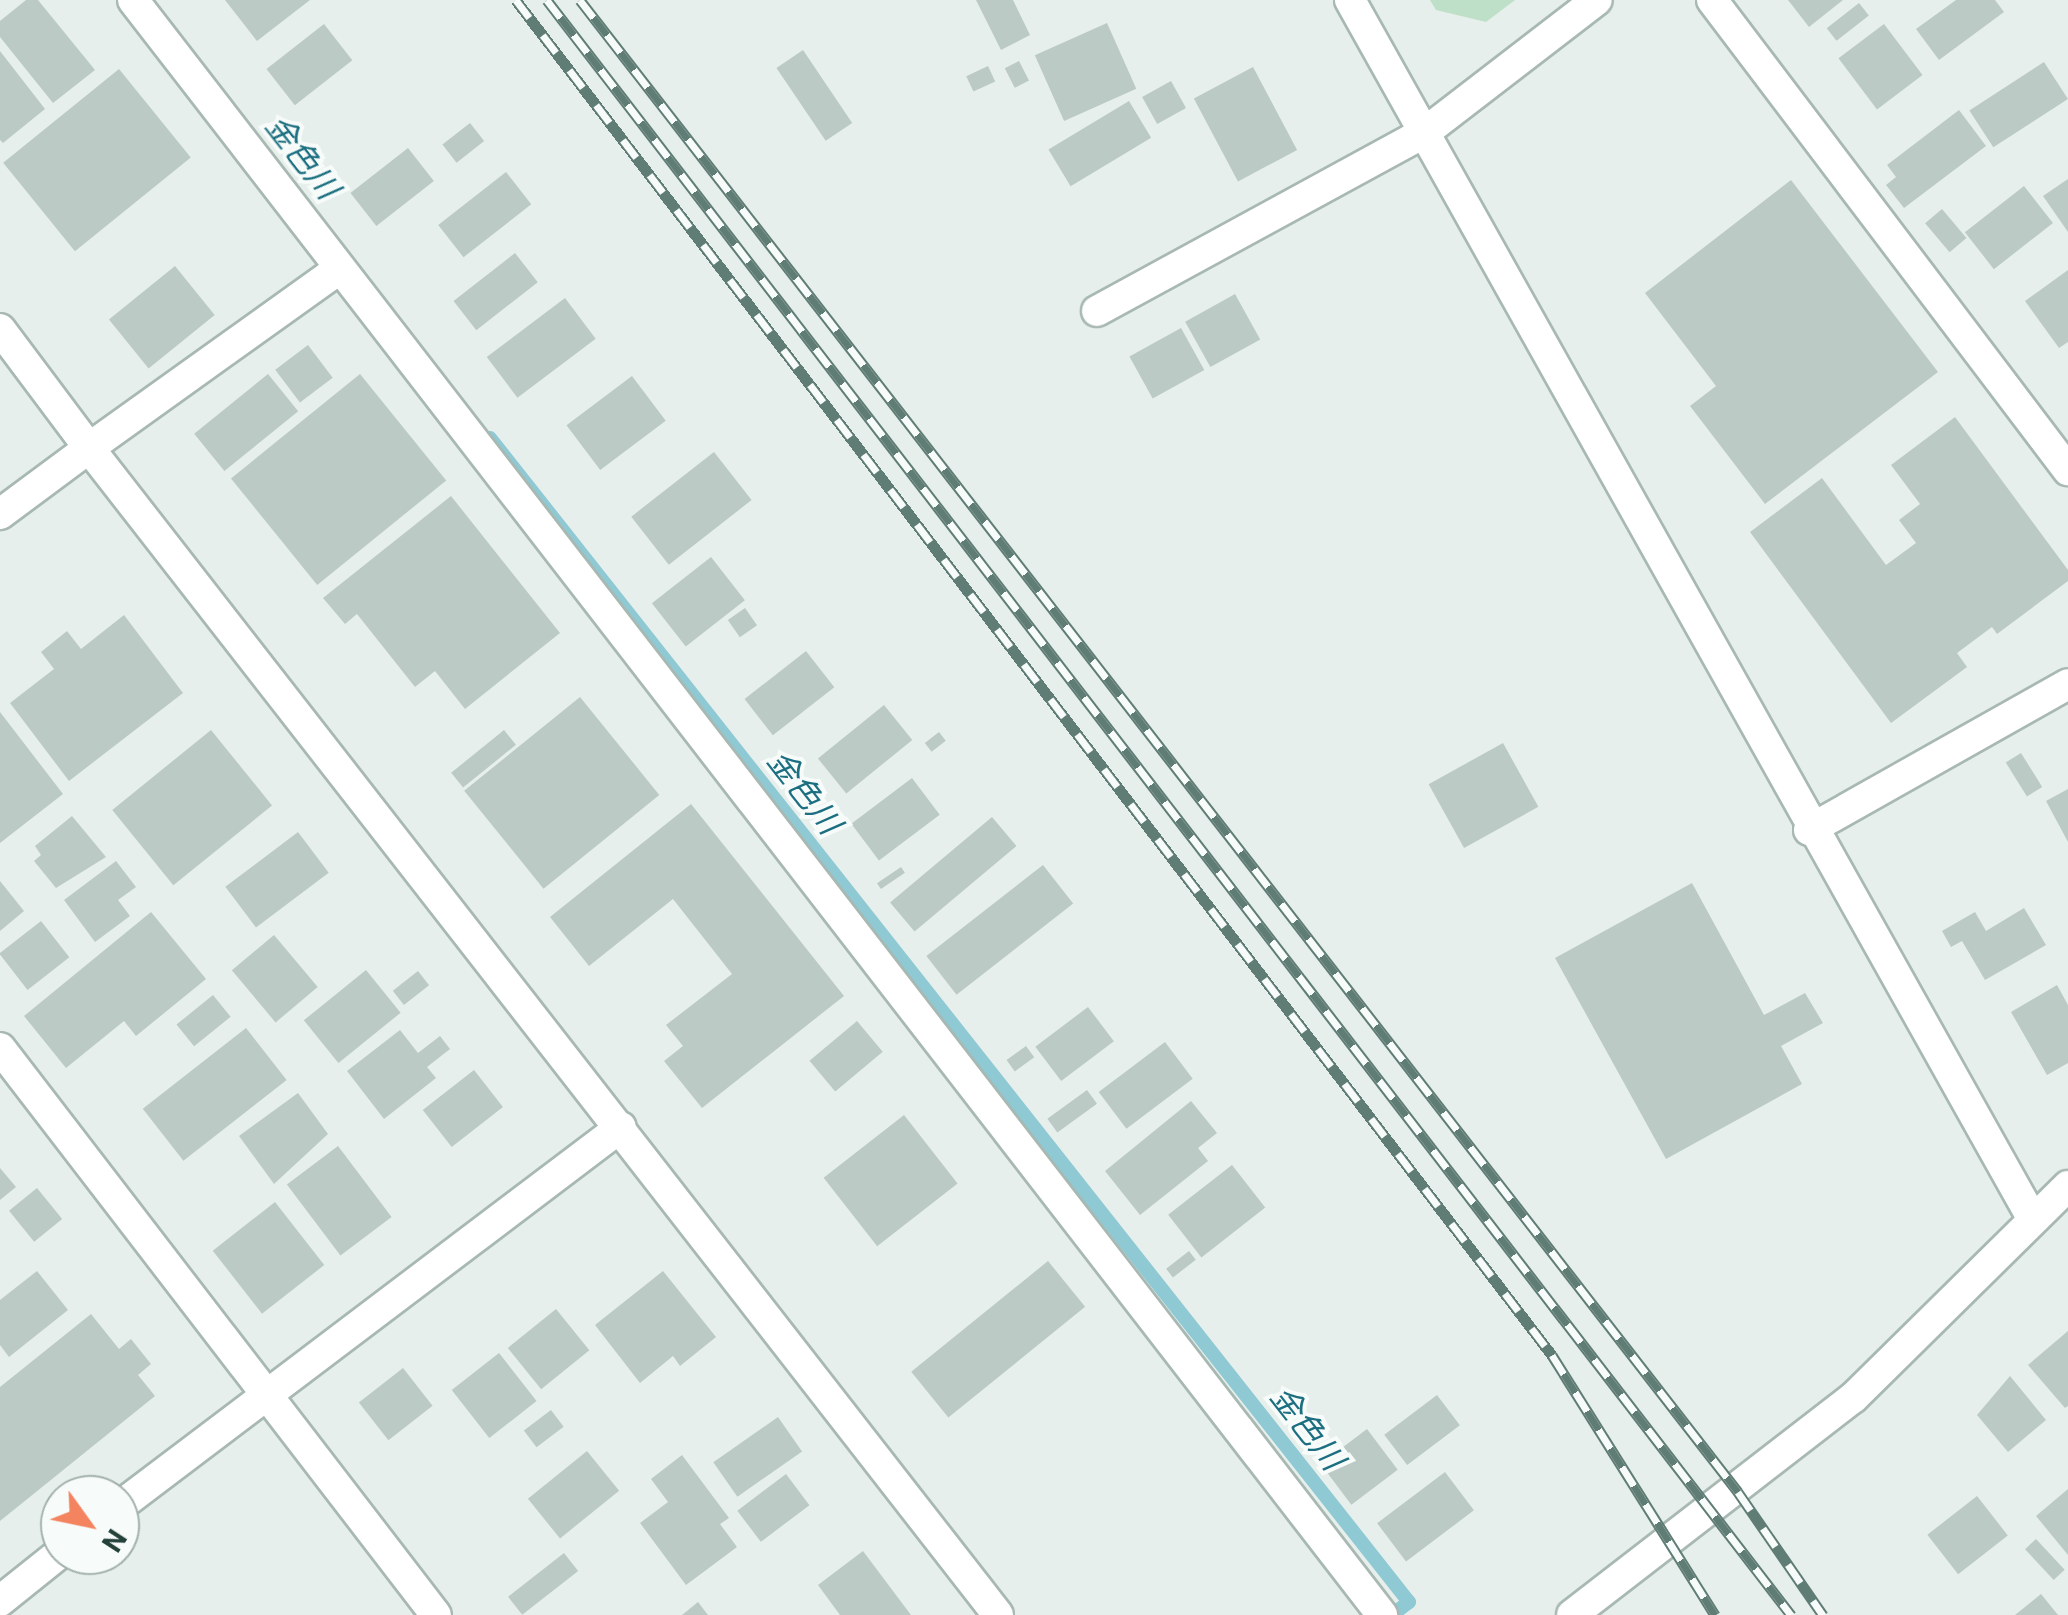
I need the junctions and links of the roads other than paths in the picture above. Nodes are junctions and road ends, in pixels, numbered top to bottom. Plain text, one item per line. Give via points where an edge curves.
1 (134, 0) edge
2 (1350, 0) edge
3 (1598, 0) edge
4 (1712, 0) edge
5 (1424, 133) junction
6 (340, 270) junction
7 (1097, 311) dead end
8 (0, 329) edge
9 (90, 448) junction
10 (2068, 470) edge
11 (0, 514) edge
12 (2068, 684) edge
13 (1809, 830) junction
14 (0, 1048) edge
15 (621, 1128) junction
16 (2068, 1186) edge
17 (2032, 1218) junction
18 (266, 1392) junction
19 (140, 1490) edge
20 (40, 1569) edge
21 (0, 1600) edge
22 (436, 1615) edge
23 (998, 1615) edge
24 (1382, 1615) edge
25 (1572, 1615) edge

1 - 6 street
2 - 5 street
3 - 5 street
4 - 10 street
5 - 7 street
5 - 13 street
6 - 9 street
6 - 24 street
8 - 9 street
9 - 11 street
9 - 15 street
12 - 13 street
13 - 17 street
14 - 18 street
15 - 18 street
15 - 23 street
16 - 17 street
17 - 25 street via 1853,1398
18 - 19 street
18 - 22 street
20 - 21 street

